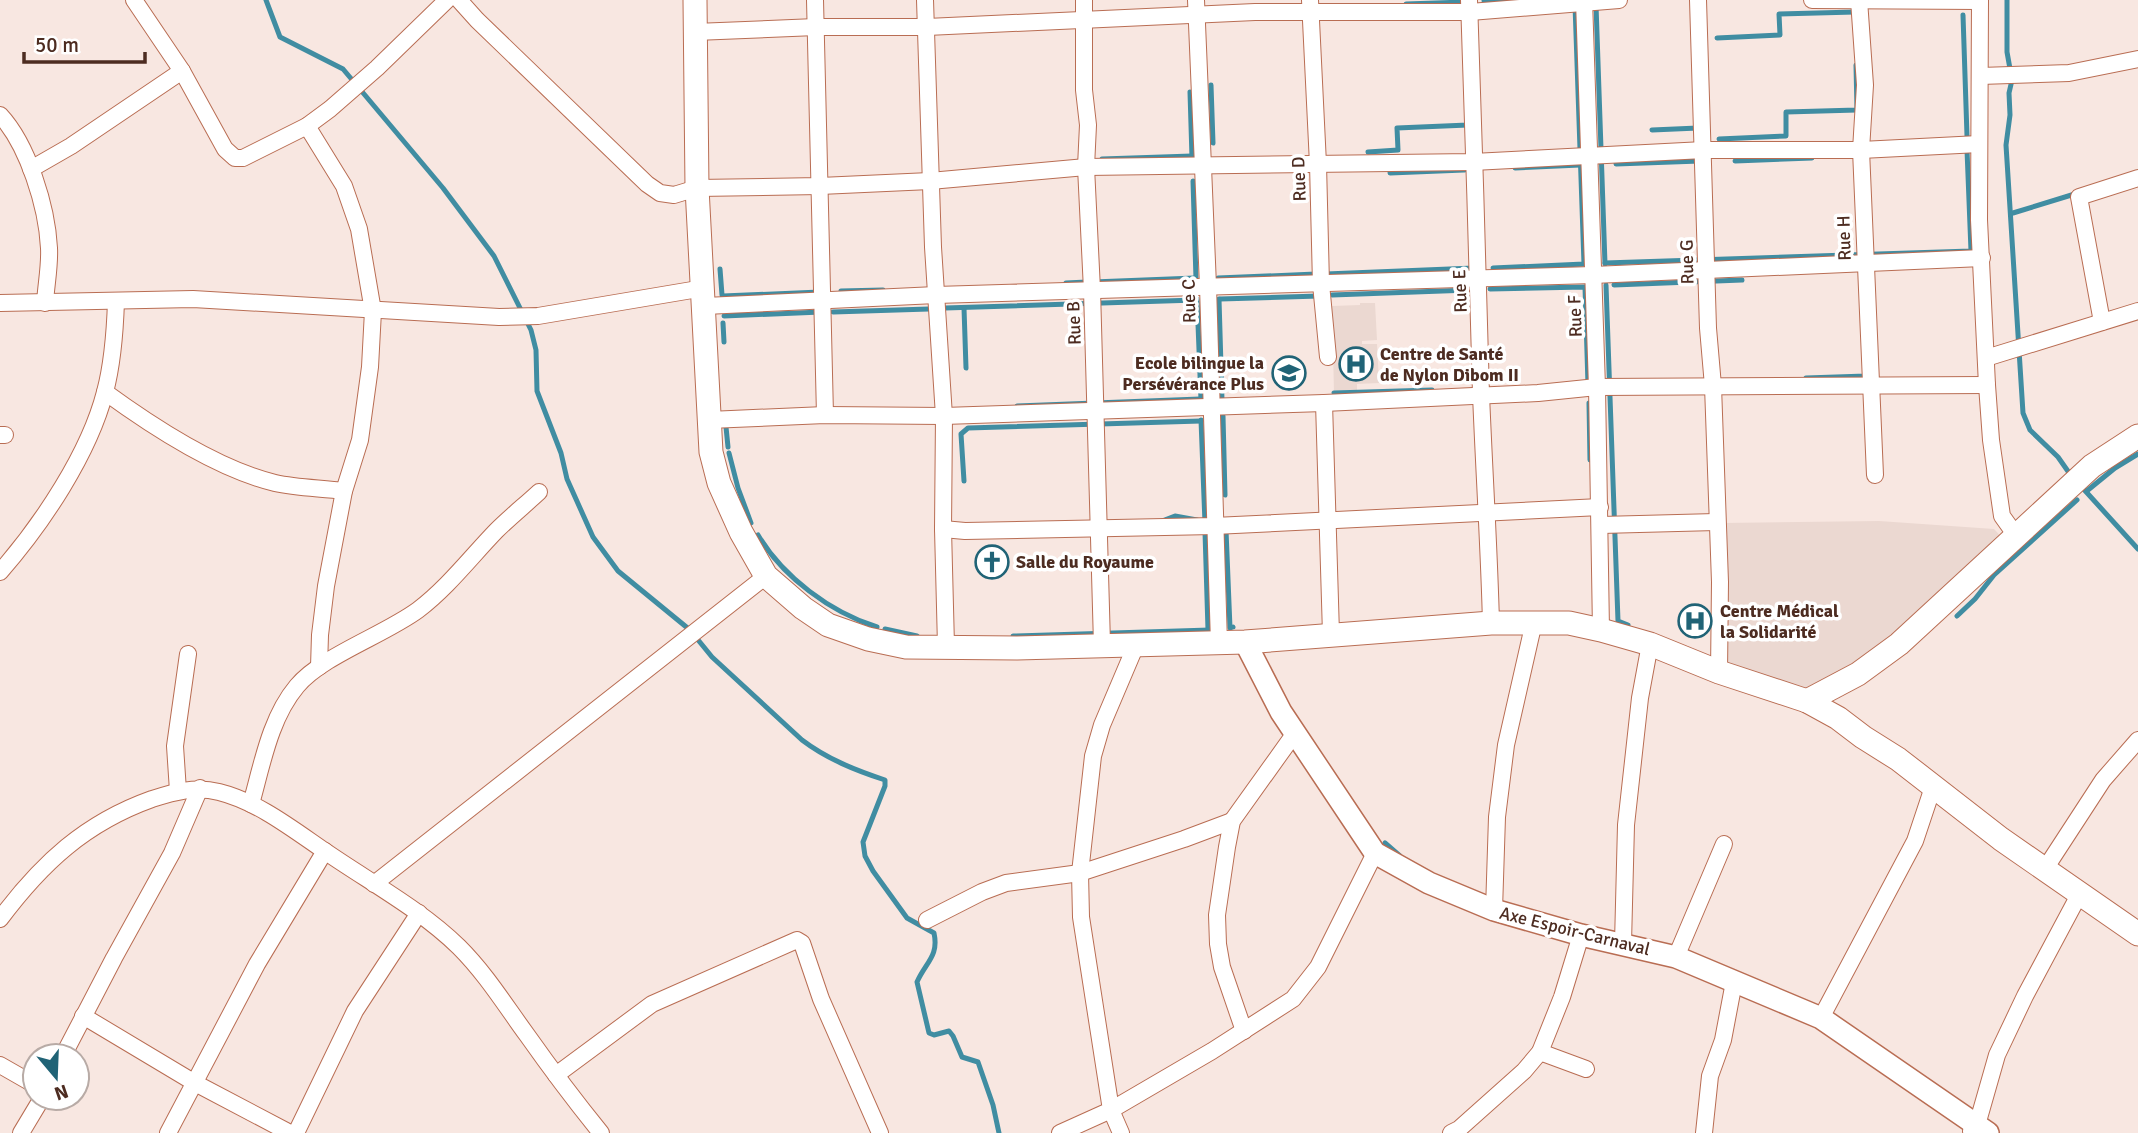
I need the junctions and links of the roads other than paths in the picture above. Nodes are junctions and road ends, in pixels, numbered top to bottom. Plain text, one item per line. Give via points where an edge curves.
1 (134, 0) edge
2 (447, 0) edge
3 (459, 0) edge
4 (695, 0) edge
5 (815, 0) edge
6 (925, 0) edge
7 (1084, 0) edge
8 (1619, 0) edge
9 (1698, 0) edge
10 (1812, 0) edge
11 (1584, 1) edge
12 (1859, 1) edge
13 (1980, 1) edge
14 (1311, 6) edge
15 (1469, 6) edge
16 (1196, 7) edge
17 (1086, 21) junction
18 (816, 27) junction
19 (927, 27) junction
20 (695, 32) junction
21 (2138, 59) edge
22 (182, 71) junction
23 (1980, 76) junction
24 (0, 115) edge
25 (307, 126) junction
26 (1979, 144) junction
27 (1704, 150) junction
28 (1861, 150) junction
29 (1589, 156) junction
30 (1473, 162) junction
31 (1202, 164) junction
32 (1318, 164) junction
33 (1086, 167) junction
34 (31, 169) junction
35 (2138, 178) edge
36 (930, 181) junction
37 (821, 187) junction
38 (697, 188) junction
39 (1982, 258) junction
40 (1864, 263) junction
41 (1706, 270) junction
42 (1593, 275) junction
43 (1479, 278) junction
44 (1321, 284) junction
45 (1208, 286) junction
46 (1092, 290) junction
47 (936, 295) junction
48 (704, 297) junction
49 (822, 300) junction
50 (116, 301) junction
51 (0, 303) edge
52 (45, 303) junction
53 (373, 311) junction
54 (2138, 311) edge
55 (2102, 322) junction
56 (1328, 357) dead end
57 (1986, 358) junction
58 (1870, 385) junction
59 (1987, 385) junction
60 (1713, 386) junction
61 (1597, 387) junction
62 (105, 392) junction
63 (1481, 394) junction
64 (1324, 402) junction
65 (1210, 406) junction
66 (1096, 410) junction
67 (825, 415) junction
68 (944, 416) junction
69 (709, 420) junction
70 (2138, 436) edge
71 (1875, 475) dead end
72 (344, 491) junction
73 (539, 492) dead end
74 (1600, 507) junction
75 (1486, 511) junction
76 (1329, 519) junction
77 (1716, 522) junction
78 (1601, 525) junction
79 (1214, 526) junction
80 (1100, 527) junction
81 (943, 529) junction
82 (2017, 537) junction
83 (0, 572) edge
84 (766, 576) junction
85 (1534, 622) junction
86 (1491, 623) junction
87 (1601, 629) junction
88 (1331, 634) junction
89 (1244, 642) junction
90 (1219, 643) junction
91 (1102, 644) junction
92 (1650, 644) junction
93 (1136, 645) junction
94 (946, 646) junction
95 (188, 654) dead end
96 (319, 667) junction
97 (1719, 671) junction
98 (1807, 701) junction
99 (1294, 733) junction
100 (2138, 740) edge
101 (1933, 787) junction
102 (200, 788) junction
103 (178, 790) junction
104 (251, 804) junction
105 (1232, 821) junction
106 (1724, 844) dead end
107 (324, 851) junction
108 (1375, 853) junction
109 (2045, 869) junction
110 (1080, 873) junction
111 (374, 884) junction
112 (2080, 893) junction
113 (1493, 910) junction
114 (2, 912) edge
115 (419, 913) junction
116 (927, 920) dead end
117 (2138, 934) edge
118 (1581, 935) junction
119 (1623, 943) junction
120 (1676, 957) junction
121 (1734, 982) junction
122 (83, 1016) junction
123 (1821, 1018) junction
124 (1244, 1031) junction
125 (70, 1042) edge
126 (1540, 1052) junction
127 (0, 1065) edge
128 (1586, 1069) dead end
129 (556, 1075) junction
130 (21, 1077) edge
131 (195, 1083) junction
132 (1111, 1110) junction
133 (33, 1112) edge
134 (1978, 1130) edge
135 (597, 1132) edge
136 (1458, 1132) edge
137 (20, 1133) edge
138 (168, 1133) edge
139 (290, 1133) edge
140 (296, 1133) edge
141 (880, 1133) edge
142 (1060, 1133) edge
143 (1121, 1133) edge
144 (1704, 1133) edge

1 - 22 street
2 - 25 street via 377,68
3 - 38 street via 646,184 674,195
4 - 20 main road
5 - 18 street
6 - 19 street
7 - 17 street, Rue B
8 - 11 street
9 - 27 street, Rue G
10 - 12 street
11 - 15 street
11 - 29 street, Rue F
12 - 13 street
12 - 28 street, Rue H via 1865,85
13 - 23 street
14 - 15 street
14 - 16 street via 1255,12
14 - 32 street, Rue D
15 - 30 street, Rue E
16 - 17 street
16 - 31 street, Rue C
17 - 19 street
17 - 33 street, Rue B
18 - 19 street
18 - 20 street
18 - 37 street
19 - 36 street
20 - 38 main road
21 - 23 street via 2069,72
22 - 25 street via 225,149 235,158
22 - 34 street
23 - 26 street
24 - 34 street
25 - 53 street via 344,186 359,229
26 - 28 street
26 - 39 street
27 - 28 street
27 - 29 street
27 - 41 street, Rue G
28 - 40 street, Rue H
29 - 30 street
29 - 42 street, Rue F
30 - 32 street
30 - 43 street, Rue E
31 - 32 street
31 - 33 street
31 - 45 street, Rue C
32 - 44 street, Rue D
33 - 36 street
33 - 46 street, Rue B
34 - 52 street via 49,249
35 - 55 street via 2080,197
36 - 37 street
36 - 47 street
37 - 38 street
37 - 49 street
38 - 48 main road
39 - 40 street
39 - 57 street
40 - 41 street
40 - 58 street, Rue H
41 - 42 street
41 - 60 street, Rue G
42 - 43 street
42 - 61 street, Rue F
43 - 44 street
43 - 63 street, Rue E
44 - 45 street
44 - 56 street, Rue D
45 - 46 street
45 - 65 street, Rue C
46 - 47 street
46 - 66 street, Rue B
47 - 49 street
47 - 68 street
48 - 49 street
48 - 53 street via 644,300 538,316
48 - 69 main road
49 - 67 street
50 - 52 street
50 - 53 street via 193,299
50 - 62 street
51 - 52 street
53 - 72 street via 360,440
54 - 55 street
55 - 57 street
57 - 59 street
58 - 59 street
58 - 60 street
58 - 71 street, Rue H
59 - 82 street via 2002,516
60 - 61 street
60 - 77 street, Rue G
61 - 63 street
61 - 74 street, Rue F
62 - 72 street via 171,438 232,467 275,483
62 - 83 street via 72,468
63 - 64 street
63 - 75 street, Rue E
64 - 65 street
64 - 76 street
65 - 66 street
65 - 79 street, Rue C
66 - 68 street
66 - 80 street, Rue B
67 - 68 street
67 - 69 street
68 - 81 street
69 - 84 main road via 719,483
70 - 82 main road via 2092,466
72 - 96 street via 326,586
73 - 96 street via 417,611
74 - 75 street
74 - 78 street, Rue F
75 - 76 street
75 - 86 street, Rue E
76 - 79 street
76 - 88 street
77 - 78 street
77 - 97 street, Rue G
78 - 87 street, Rue F
79 - 80 street
79 - 90 street, Rue C
80 - 81 street
80 - 91 street, Rue B
81 - 94 street
82 - 98 main road via 1899,644 1858,674
84 - 94 main road via 828,625 906,647
84 - 111 street
85 - 86 main road
85 - 87 main road
85 - 113 street via 1506,745
86 - 88 main road
87 - 92 main road
88 - 89 main road
89 - 90 main road
89 - 99 street, Axe Espoir-Carnaval
90 - 93 main road
91 - 93 main road
91 - 94 main road
92 - 97 main road
92 - 119 street via 1628,797
93 - 110 street via 1093,757
95 - 103 street via 175,746
96 - 104 street via 298,684 284,705
97 - 98 main road
98 - 101 main road
99 - 105 street
99 - 108 street, Axe Espoir-Carnaval
100 - 109 street via 2103,779
101 - 109 main road
101 - 123 street via 1915,841
102 - 103 street
102 - 104 street
102 - 122 street via 172,853
103 - 114 street via 122,810 91,827 66,846
104 - 107 street
105 - 110 street
105 - 124 street via 1217,915 1218,944
106 - 120 street
107 - 111 street
107 - 131 street via 257,964
108 - 113 street, Axe Espoir-Carnaval via 1429,883
108 - 124 street via 1318,967 1293,999
109 - 112 main road
110 - 116 street via 1006,883
110 - 132 street via 1081,917
111 - 115 street
112 - 117 main road
112 - 134 street via 1997,1055
113 - 118 street, Axe Espoir-Carnaval
115 - 129 street via 487,978
115 - 140 street via 355,1011
118 - 119 street, Axe Espoir-Carnaval
118 - 126 street
119 - 120 street, Axe Espoir-Carnaval
120 - 121 street, Axe Espoir-Carnaval
121 - 123 street, Axe Espoir-Carnaval
121 - 144 street via 1723,1040 1710,1076
122 - 125 street
122 - 131 street
123 - 134 street, Axe Espoir-Carnaval
124 - 132 street
126 - 128 street
126 - 136 street
127 - 130 street
129 - 135 street
129 - 141 street via 652,1004 797,940
131 - 138 street
131 - 139 street
132 - 142 street
132 - 143 street
133 - 137 street

